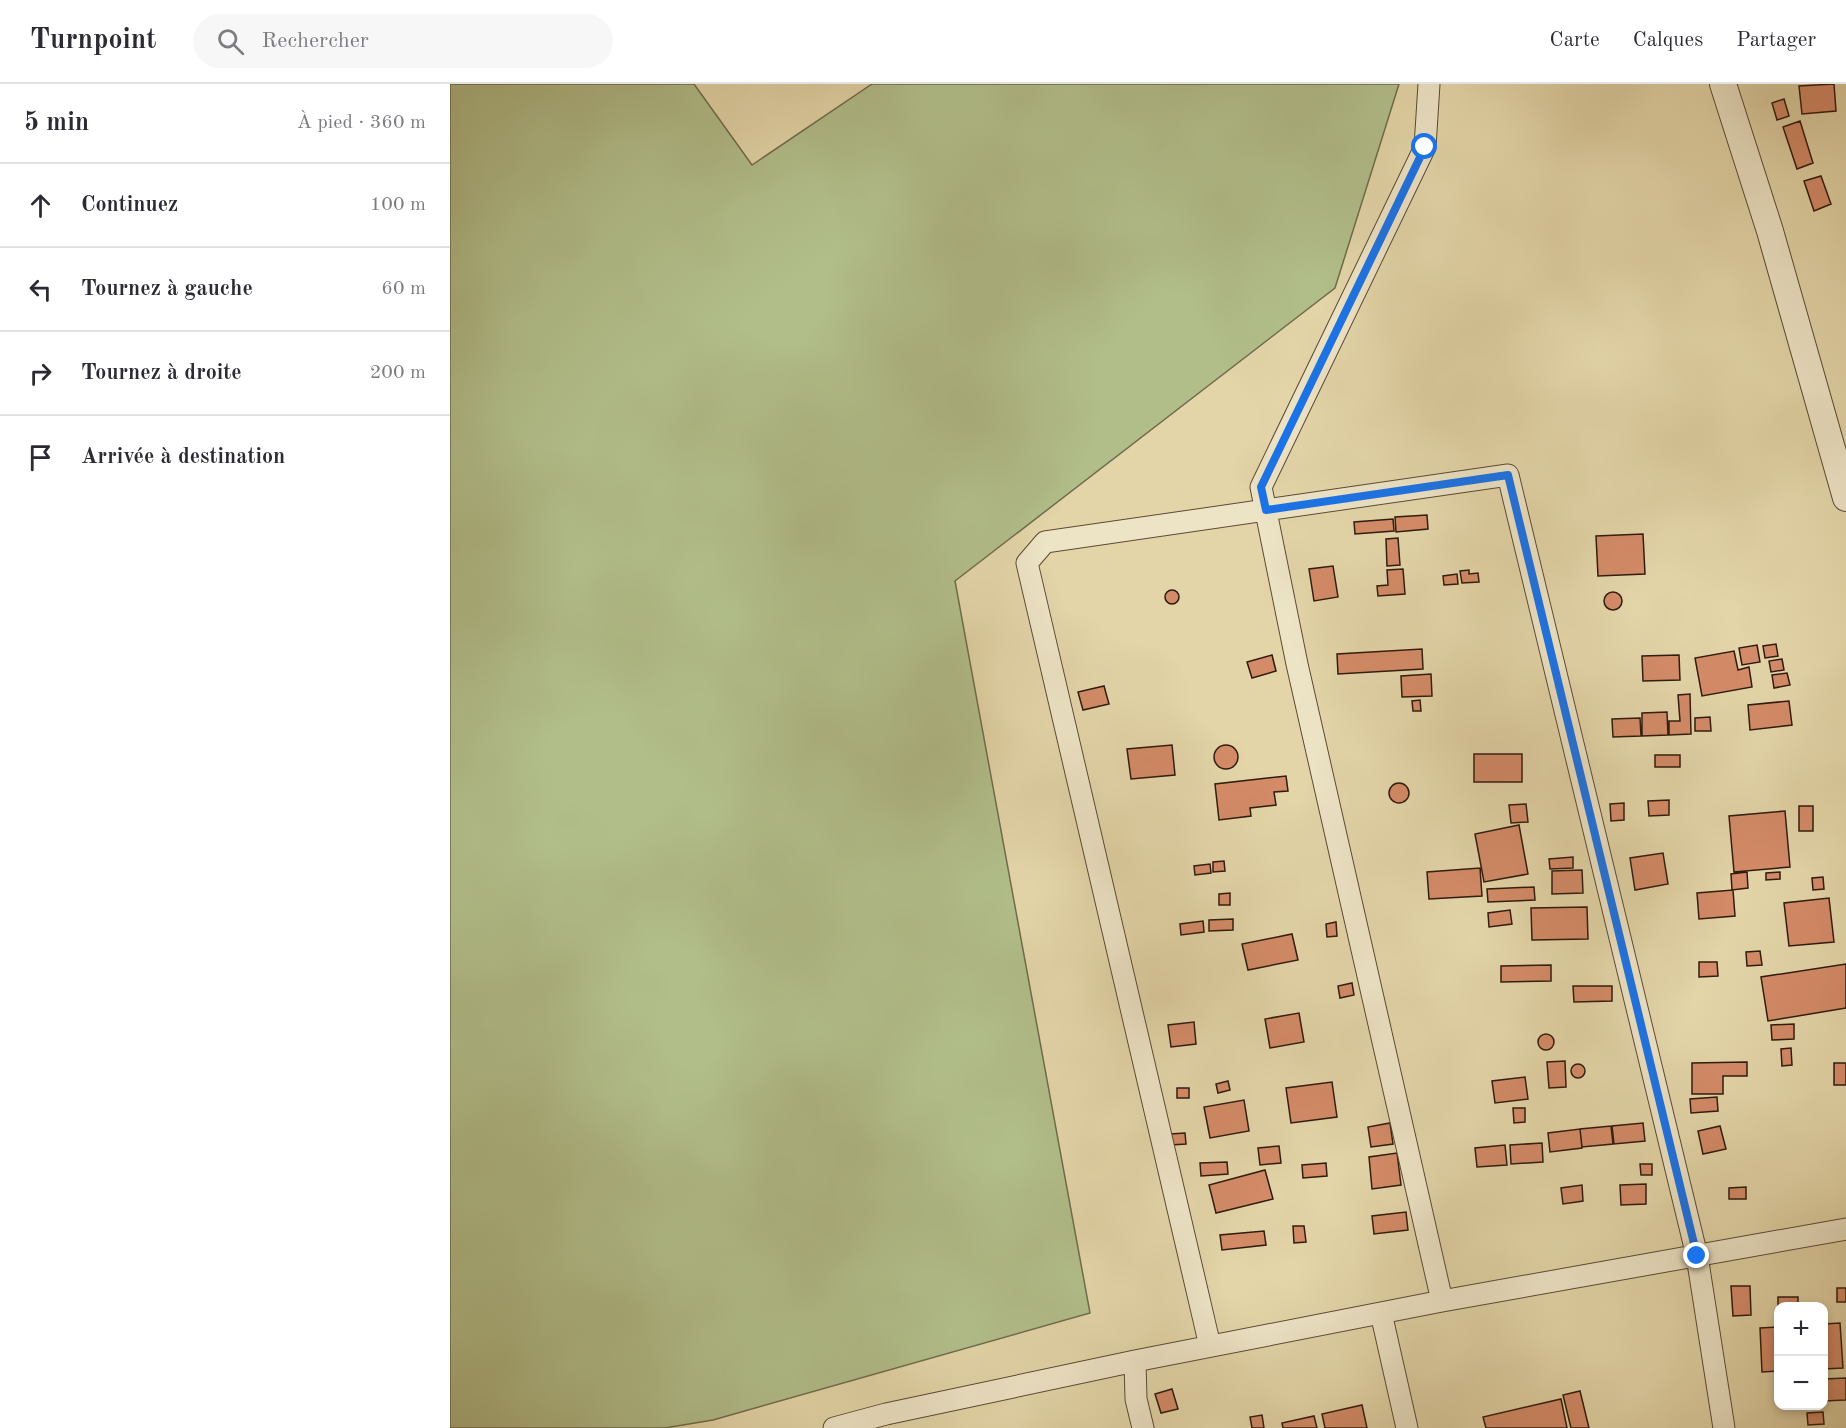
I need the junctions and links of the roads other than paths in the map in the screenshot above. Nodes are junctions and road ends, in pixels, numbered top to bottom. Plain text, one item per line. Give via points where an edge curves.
1 (1429, 84) edge
2 (1723, 84) edge
3 (1846, 498) edge
4 (1266, 510) junction
5 (1846, 1229) edge
6 (1697, 1256) junction
7 (1442, 1301) junction
8 (1381, 1313) junction
9 (1210, 1346) junction
10 (1135, 1361) junction
11 (834, 1428) edge
12 (1143, 1428) edge
13 (1407, 1428) edge
14 (1724, 1428) edge

1 - 4 street via 1425,147 1261,487
2 - 3 street via 1770,231
4 - 6 street via 1508,475
4 - 7 street via 1297,664
4 - 9 street via 1045,542 1027,563
5 - 6 street
6 - 7 street
6 - 14 street
7 - 8 street
8 - 9 street
8 - 13 street
9 - 10 street
10 - 11 street
10 - 12 street via 1136,1399

